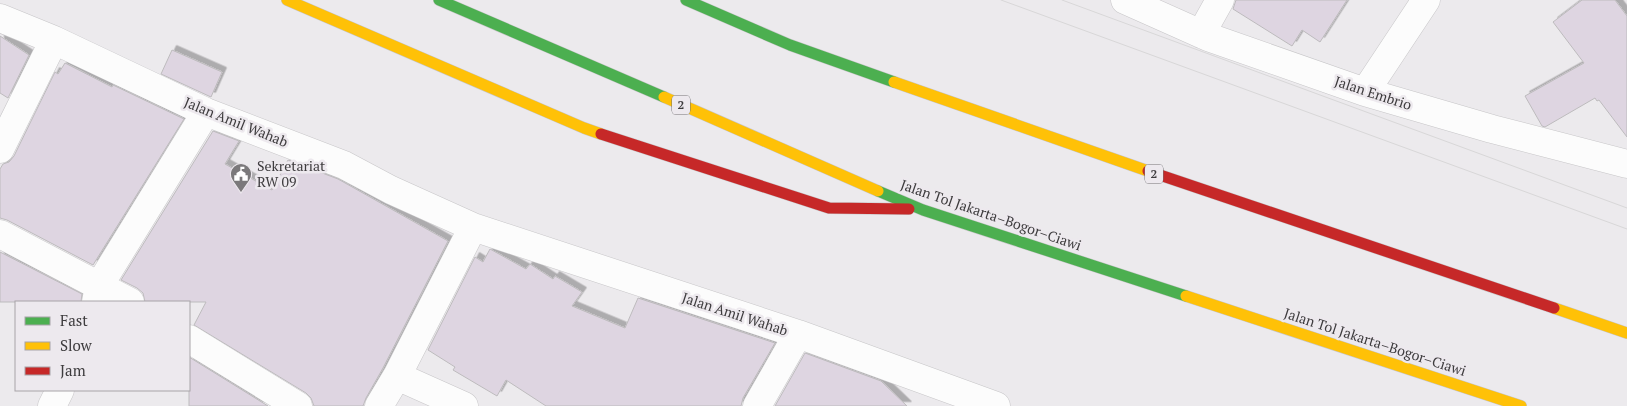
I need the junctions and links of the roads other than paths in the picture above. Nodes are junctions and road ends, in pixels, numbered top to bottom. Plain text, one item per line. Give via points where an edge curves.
1 (287, 0) edge
2 (439, 0) edge
3 (686, 0) edge
4 (1125, 0) edge
5 (1220, 0) edge
6 (1426, 0) edge
7 (0, 18) edge
8 (1201, 34) junction
9 (54, 40) junction
10 (1365, 92) junction
11 (206, 112) junction
12 (0, 149) edge
13 (1627, 164) edge
14 (923, 210) junction
15 (472, 227) junction
16 (0, 234) edge
17 (97, 294) edge
18 (126, 301) edge
19 (1627, 333) edge
20 (798, 334) junction
21 (190, 340) edge
22 (397, 376) junction
23 (60, 391) edge
24 (52, 406) edge
25 (298, 406) edge
26 (379, 406) edge
27 (464, 406) edge
28 (758, 406) edge
29 (996, 406) edge
30 (1521, 406) edge

1 - 14 highway via 594,131 829,208
2 - 14 highway, Jalan Tol Jakarta–Bogor–Ciawi / 2
3 - 19 highway, 2 via 790,45 1232,202
4 - 8 street, Jalan Embrio
5 - 8 street
6 - 10 street
7 - 9 street, Jalan Amil Wahab
8 - 10 street, Jalan Embrio
9 - 11 street, Jalan Amil Wahab
9 - 12 street
10 - 13 street, Jalan Embrio
11 - 15 street, Jalan Amil Wahab via 344,165
11 - 17 street
14 - 30 highway, Jalan Tol Jakarta–Bogor–Ciawi / 2
15 - 20 street, Jalan Amil Wahab
15 - 22 street
16 - 17 street
17 - 18 street
20 - 28 street
20 - 29 street, Jalan Amil Wahab
21 - 25 street
22 - 26 street
22 - 27 street
23 - 24 street

